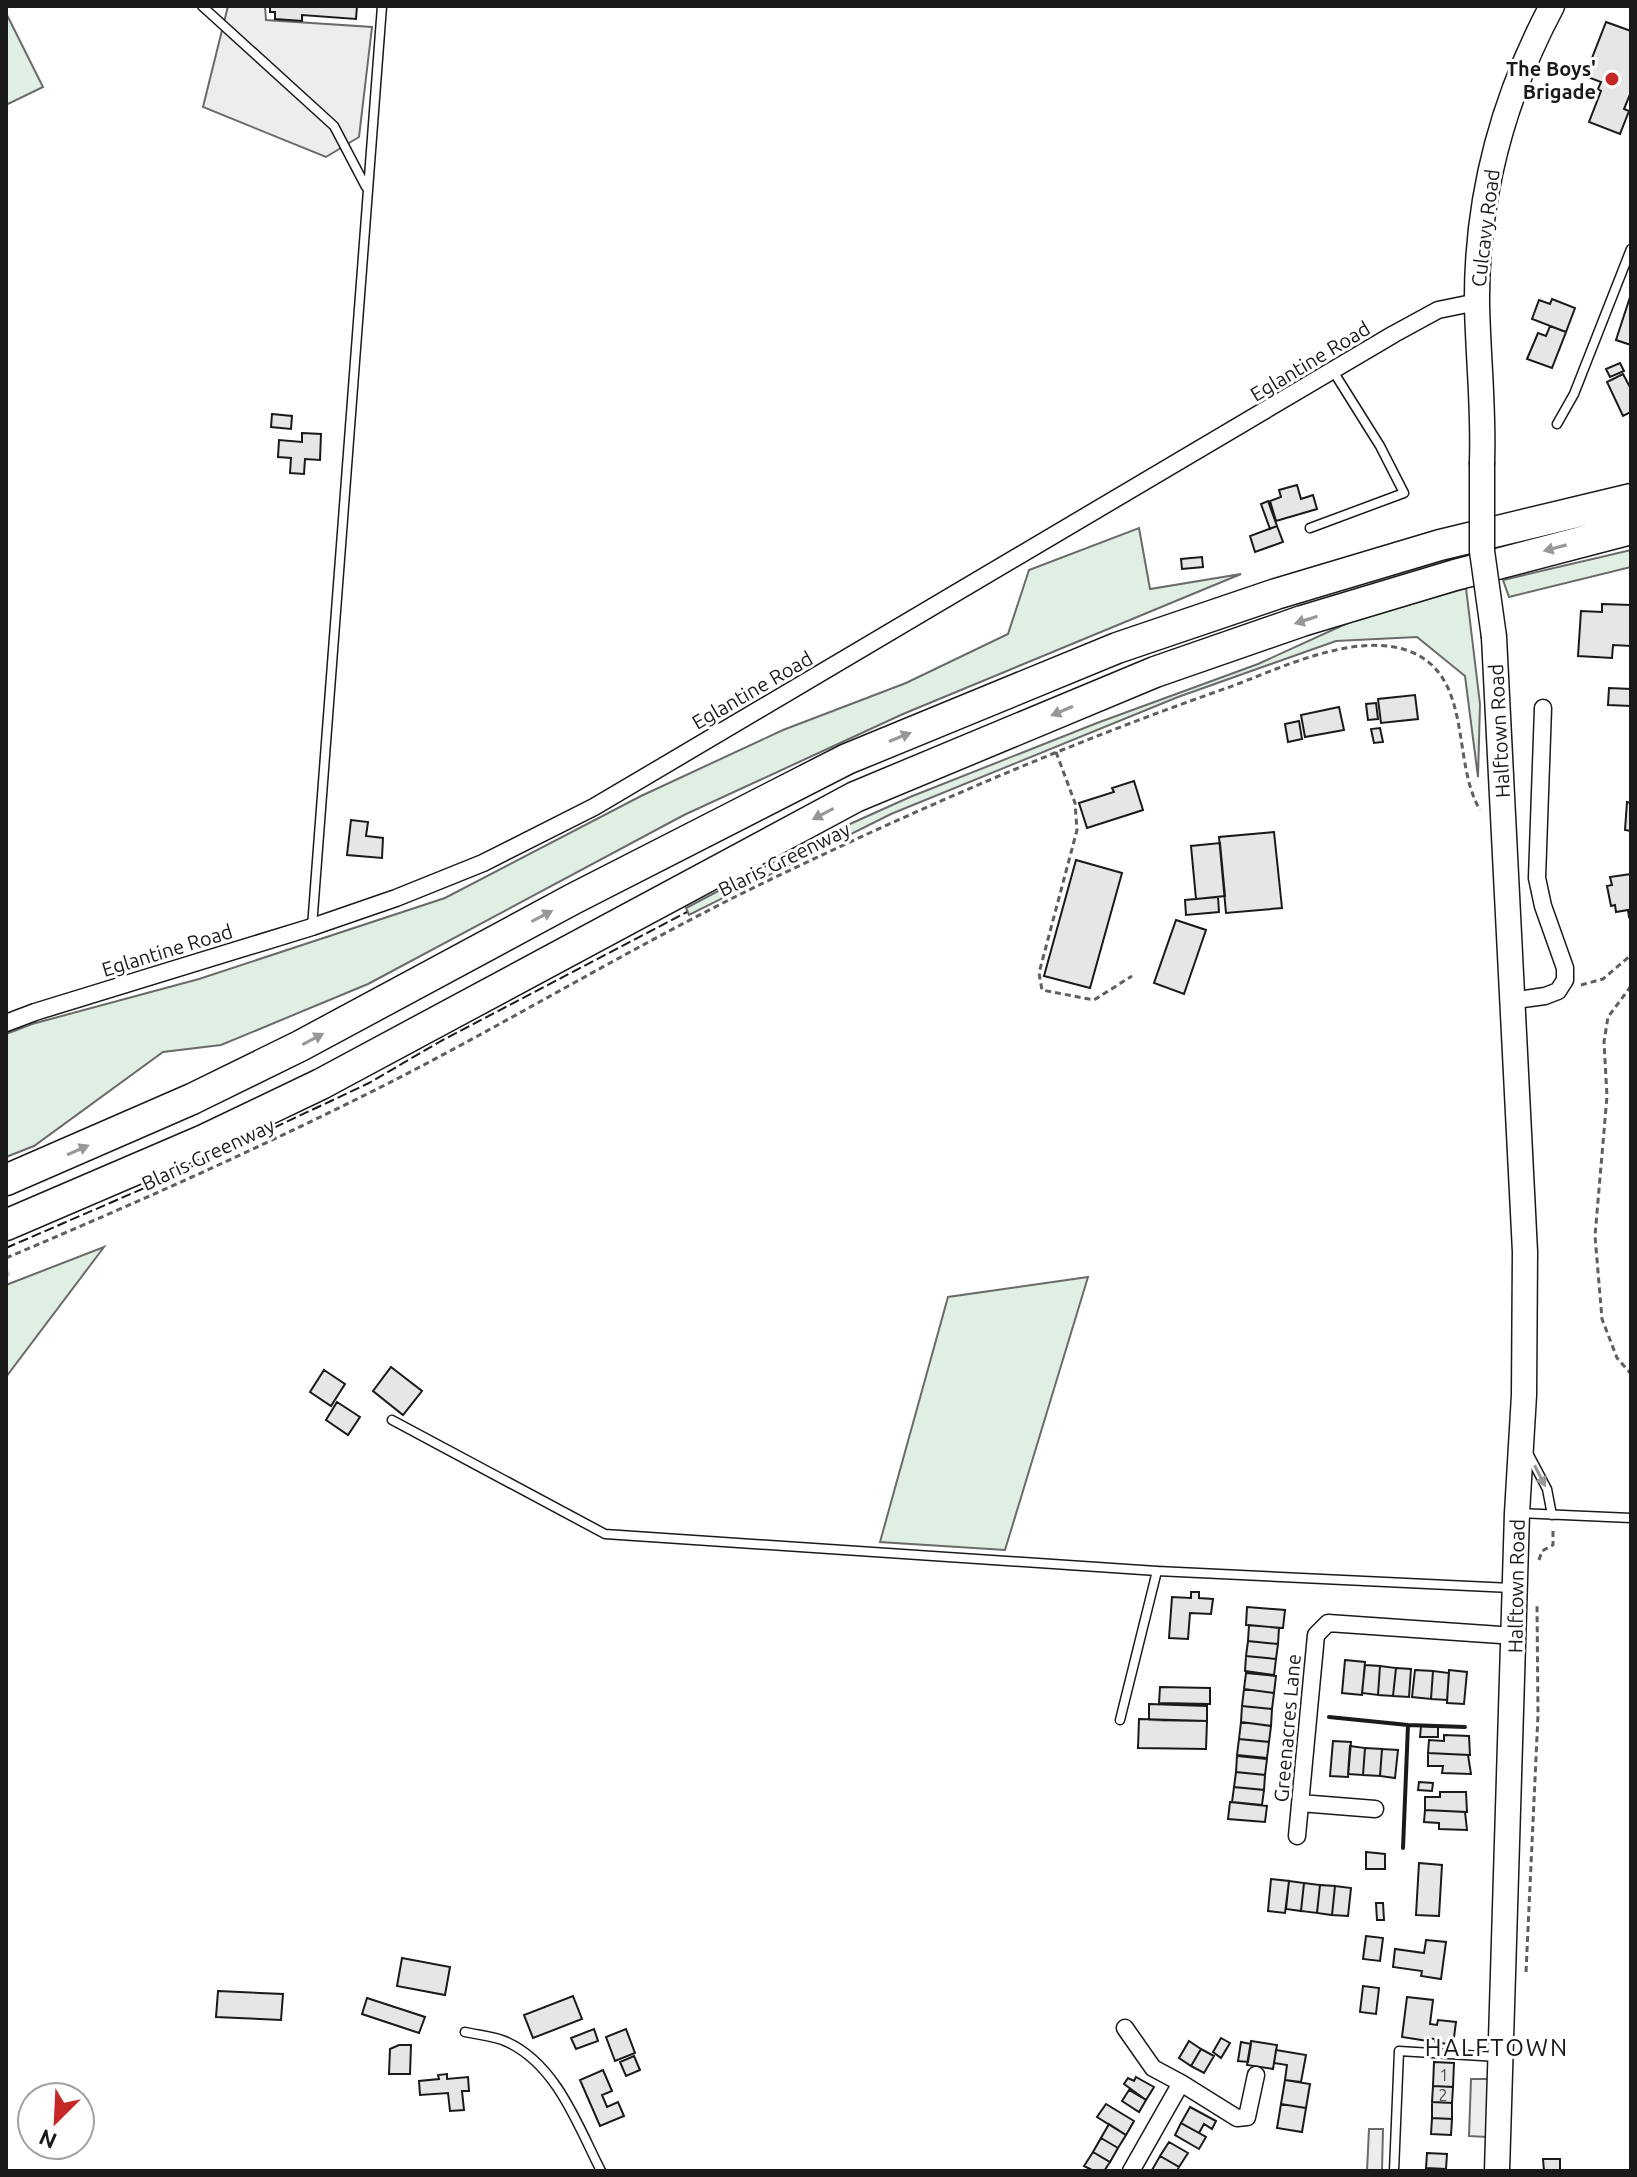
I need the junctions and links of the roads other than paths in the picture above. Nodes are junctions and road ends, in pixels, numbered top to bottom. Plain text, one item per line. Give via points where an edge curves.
1 (202, 6) edge
2 (382, 6) edge
3 (1552, 6) edge
4 (367, 188) junction
5 (1631, 249) edge
6 (1477, 302) junction
7 (1333, 371) junction
8 (1557, 424) dead end
9 (1482, 462) joint
10 (1631, 499) edge
11 (1310, 528) dead end
12 (1631, 529) edge
13 (1543, 708) dead end
14 (312, 927) junction
15 (1510, 1001) junction
16 (6, 1023) edge
17 (6, 1180) edge
18 (6, 1225) edge
19 (392, 1420) dead end
20 (1522, 1439) junction
21 (1517, 1513) junction
22 (1552, 1515) junction
23 (1631, 1518) edge
24 (1157, 1571) junction
25 (1527, 1591) junction
26 (1515, 1636) junction
27 (1120, 1720) dead end
28 (1300, 1803) junction
29 (1375, 1809) dead end
30 (1297, 1836) dead end
31 (1125, 2028) dead end
32 (465, 2032) dead end
33 (1500, 2058) junction
34 (1256, 2075) dead end
35 (1181, 2083) junction
36 (601, 2171) edge
37 (1131, 2171) edge
38 (1394, 2171) edge
39 (1497, 2171) edge

1 - 4 lane via 334,126
2 - 4 lane
3 - 6 street, Culcavy Road via 1498,135 1486,191
4 - 14 lane
5 - 8 lane
6 - 7 street, Eglantine Road via 1438,310
6 - 9 street, Culcavy Road
7 - 11 lane via 1404,493
7 - 14 street, Eglantine Road via 594,807 483,863
9 - 15 street, Halftown Road, bridge via 1482,551 1494,637
17 -> 10 highway via 300,1046 847,759 1117,648 1276,594 1440,545
12 -> 18 highway via 1288,626 1155,672 855,797 321,1084
13 - 15 street, Halftown Road via 1537,878 1565,980 1558,991 1545,996
14 - 16 street, Eglantine Road
15 - 20 street, Halftown Road via 1525,1252
19 - 24 lane via 605,1534
20 - 21 street, Halftown Road
20 -> 22 lane via 1547,1489
21 - 22 lane
21 - 25 street, Halftown Road
22 - 23 lane
24 - 25 lane
24 - 27 lane
25 - 26 street, Halftown Road
26 - 28 street, Greenacres Lane via 1328,1623 1316,1635
26 - 33 street, Halftown Road
28 - 29 street
28 - 30 street, Greenacres Lane
31 - 35 street via 1153,2068
32 - 36 lane via 507,2042 538,2065 560,2092
33 - 38 lane via 1399,2051
33 - 39 street, Halftown Road
34 - 35 street via 1247,2117 1237,2118
35 - 37 street

